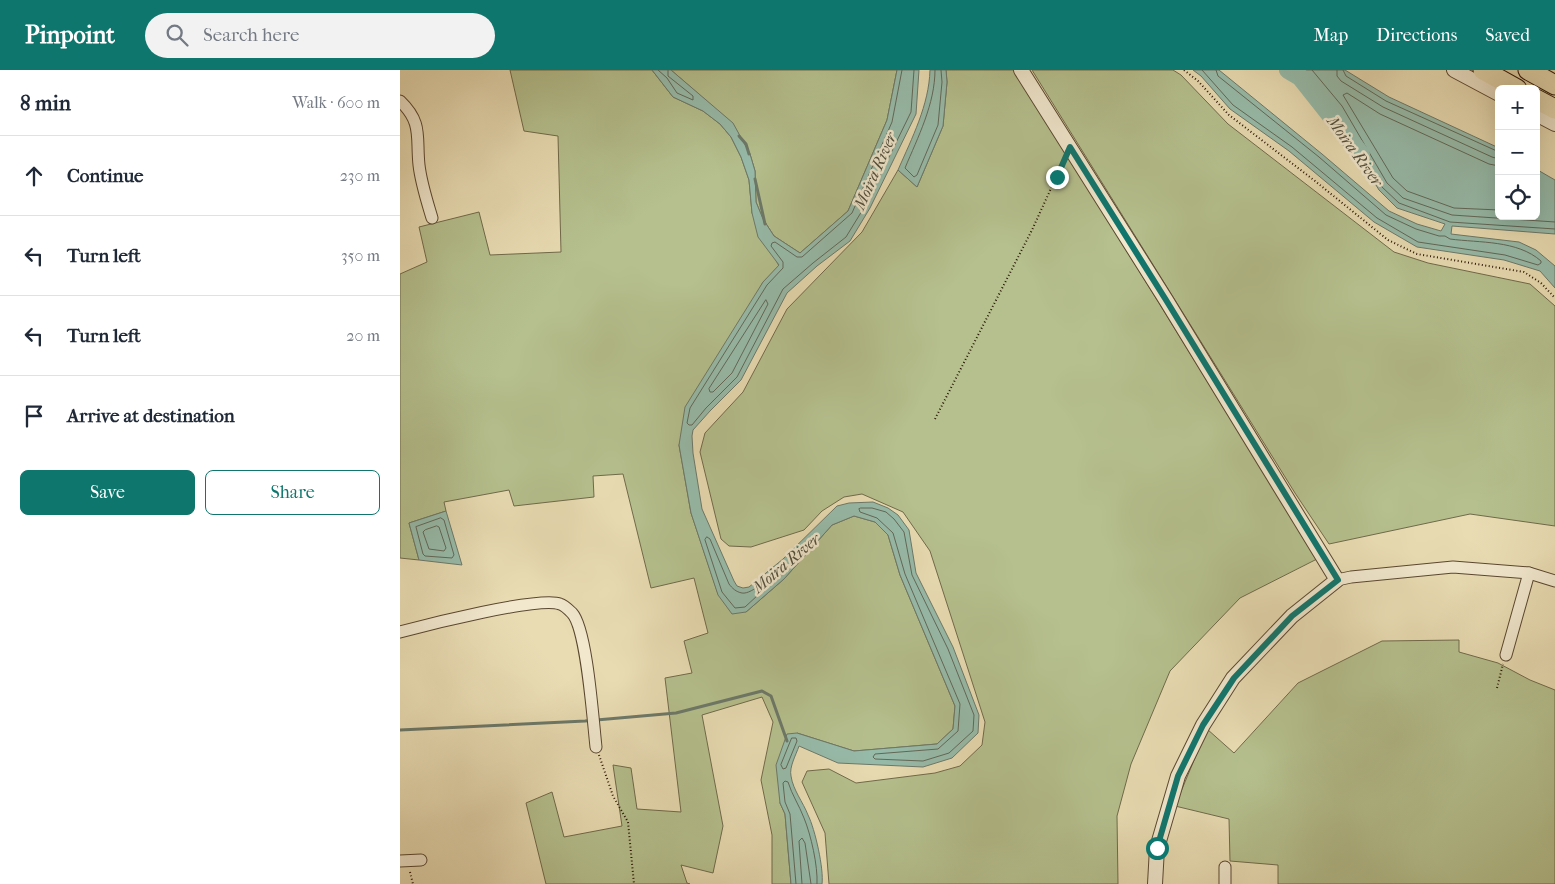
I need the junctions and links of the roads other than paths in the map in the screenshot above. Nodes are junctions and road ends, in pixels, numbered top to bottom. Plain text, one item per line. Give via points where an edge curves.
1 (1021, 70) edge
2 (1454, 70) edge
3 (1483, 70) edge
4 (1528, 70) edge
5 (1555, 84) edge
6 (1510, 85) edge
7 (1495, 92) edge
8 (400, 101) edge
9 (1540, 101) edge
10 (1555, 109) edge
11 (1540, 116) edge
12 (1555, 124) edge
13 (432, 218) dead end
14 (1529, 572) junction
15 (1338, 580) junction
16 (1555, 581) edge
17 (400, 632) edge
18 (1506, 655) road end
19 (596, 747) road end
20 (421, 860) dead end
21 (404, 861) edge
22 (1225, 868) dead end
23 (1155, 884) edge
24 (1225, 884) edge

1 - 15 street
2 - 7 street
3 - 6 highway
4 - 5 highway
8 - 13 street via 415,120 419,166
9 - 10 highway
11 - 12 street
14 - 15 street via 1453,567
14 - 16 street
14 - 18 street
15 - 23 street via 1292,616 1240,671 1203,725 1178,776 1157,848
17 - 19 street via 539,602 560,604 574,614 584,644
20 - 21 street
22 - 24 street

